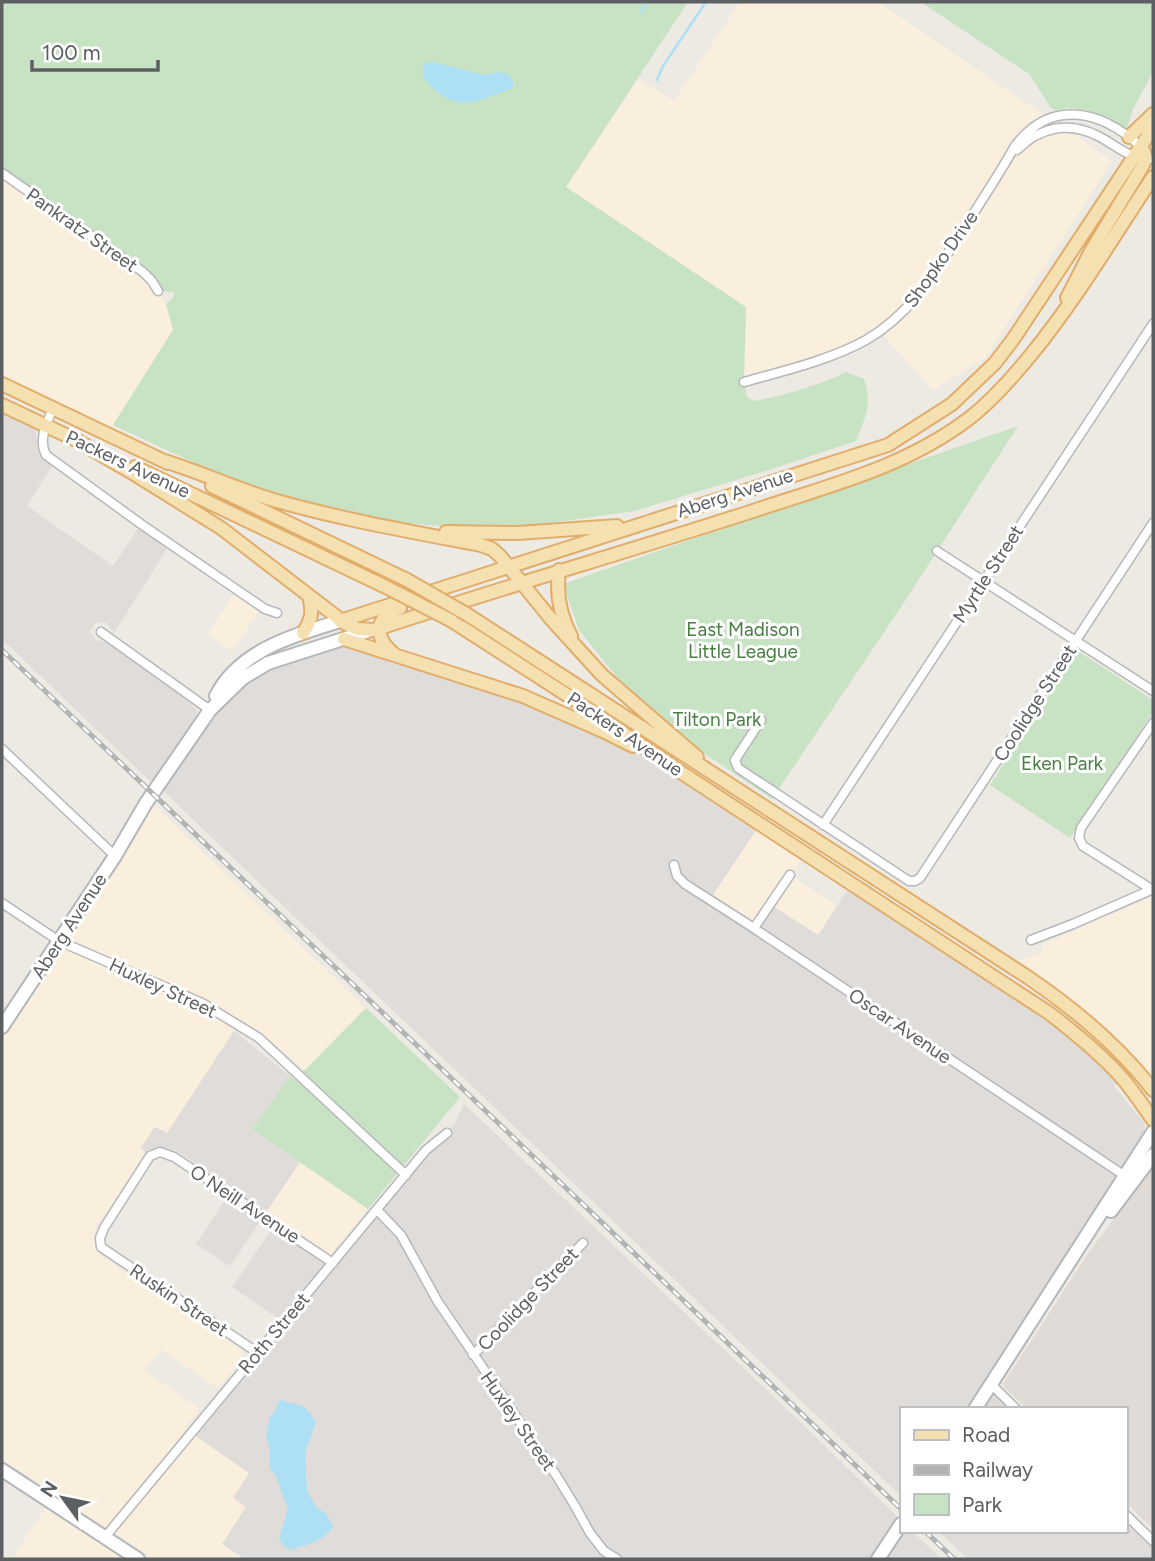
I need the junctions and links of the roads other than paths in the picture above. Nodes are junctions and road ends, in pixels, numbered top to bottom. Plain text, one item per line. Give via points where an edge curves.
1 (1153, 114) edge
2 (1153, 128) edge
3 (1129, 137) junction
4 (1144, 155) edge
5 (1006, 163) junction
6 (2, 173) edge
7 (1153, 177) edge
8 (158, 291) dead end
9 (1055, 324) junction
10 (1153, 324) edge
11 (744, 382) dead end
12 (2, 384) edge
13 (2, 405) edge
14 (53, 408) junction
15 (46, 425) junction
16 (69, 436) junction
17 (161, 460) junction
18 (1153, 523) edge
19 (638, 524) junction
20 (390, 527) junction
21 (937, 551) dead end
22 (508, 567) junction
23 (559, 570) junction
24 (468, 580) junction
25 (984, 581) junction
26 (520, 583) junction
27 (309, 596) junction
28 (277, 613) dead end
29 (340, 621) junction
30 (376, 629) junction
31 (101, 632) dead end
32 (303, 633) junction
33 (344, 639) junction
34 (1075, 640) junction
35 (579, 649) junction
36 (398, 657) junction
37 (1153, 691) edge
38 (210, 710) junction
39 (761, 720) dead end
40 (1153, 723) edge
41 (2, 749) edge
42 (671, 765) junction
43 (727, 782) junction
44 (823, 825) junction
45 (112, 854) junction
46 (674, 865) dead end
47 (790, 875) dead end
48 (1152, 889) edge
49 (2, 903) edge
50 (754, 928) junction
51 (56, 939) junction
52 (1031, 940) dead end
53 (2, 1013) edge
54 (2, 1027) edge
55 (1153, 1090) edge
56 (1153, 1120) edge
57 (1153, 1132) edge
58 (447, 1133) dead end
59 (155, 1153) joint
60 (1153, 1155) edge
61 (406, 1175) junction
62 (1129, 1178) junction
63 (377, 1210) junction
64 (583, 1243) dead end
65 (333, 1262) junction
66 (258, 1353) junction
67 (473, 1355) junction
68 (991, 1384) junction
69 (976, 1407) edge
70 (1014, 1407) edge
71 (2, 1469) edge
72 (1127, 1516) edge
73 (900, 1526) edge
74 (105, 1537) junction
75 (1153, 1541) edge
76 (138, 1559) edge
77 (617, 1559) edge
78 (878, 1559) edge

1 - 3 main road
2 - 4 main road, Aberg Avenue
3 - 4 street, Shopko Drive
3 - 5 street, Shopko Drive via 1090,117 1062,115 1032,128
4 - 5 street, Shopko Drive via 1069,128 1033,136
4 - 9 main road via 1137,177 1082,267
4 - 19 main road, Aberg Avenue via 995,363 952,404 888,445
5 - 11 street, Shopko Drive via 914,301 899,316 865,341
6 - 8 street, Pankratz Street via 143,272
7 - 9 main road, Aberg Avenue
9 - 23 main road, Aberg Avenue via 978,411 899,461
10 - 25 street, Myrtle Street
12 - 14 main road, Packers Avenue
13 - 15 main road, Packers Avenue
14 - 15 street, Packers Avenue
14 - 17 main road, Packers Avenue
15 - 16 main road, Packers Avenue
15 - 28 street, Packers Avenue via 43,449 50,458 265,610
16 - 27 main road via 221,528
16 - 42 main road, Packers Avenue, bridge via 452,621
17 - 20 main road via 275,500
17 - 43 main road, Packers Avenue, bridge via 407,580
18 - 34 street, Coolidge Street
19 - 20 main road via 517,533
19 - 22 main road, Aberg Avenue
20 - 22 main road via 486,546
21 - 25 street
22 - 24 main road, Aberg Avenue
22 - 26 main road
23 - 26 main road, Aberg Avenue
23 - 35 main road via 561,611
24 - 29 main road, Aberg Avenue
24 - 30 main road via 458,589 391,611
25 - 34 street
25 - 44 street, Myrtle Street
26 - 30 main road, Aberg Avenue
26 - 35 main road
27 - 29 main road
27 - 32 main road via 312,614
29 - 30 main road
29 - 32 street, Aberg Avenue
30 - 33 street, Aberg Avenue
30 - 36 main road
31 - 38 street
32 - 38 street, Aberg Avenue via 244,663 219,689
33 - 36 main road
33 - 38 street, Aberg Avenue via 261,667
34 - 37 street
34 - 44 street, Coolidge Street via 920,878 909,881
35 - 43 main road via 609,683
36 - 42 main road via 523,696
38 - 45 street, Aberg Avenue
39 - 44 street via 734,763
40 - 48 street via 1080,831 1079,840
41 - 45 street
42 - 56 main road, Packers Avenue via 1049,1013 1106,1061
43 - 55 main road, Packers Avenue via 1064,1002 1109,1040
45 - 51 street, Aberg Avenue
46 - 50 street, Oscar Avenue via 685,884
47 - 50 street
48 - 52 street
49 - 51 street, Huxley Street
50 - 62 street, Oscar Avenue
51 - 53 street, Aberg Avenue
51 - 54 street, Aberg Avenue
51 - 61 street, Huxley Street via 202,1003 259,1038
57 - 62 street
58 - 61 street, Roth Street
59 - 65 street, O Neill Avenue via 174,1157
59 - 66 street, Ruskin Street via 104,1228 101,1247
60 - 62 street
61 - 63 street, Roth Street
62 - 68 street
63 - 65 street, Roth Street
63 - 67 street, Huxley Street via 401,1235
64 - 67 street, Coolidge Street
65 - 66 street, Roth Street
66 - 74 street, Roth Street
67 - 77 street, Huxley Street via 556,1475 590,1534
68 - 69 street
68 - 70 street
71 - 74 street
72 - 75 street
73 - 78 street
74 - 76 street

